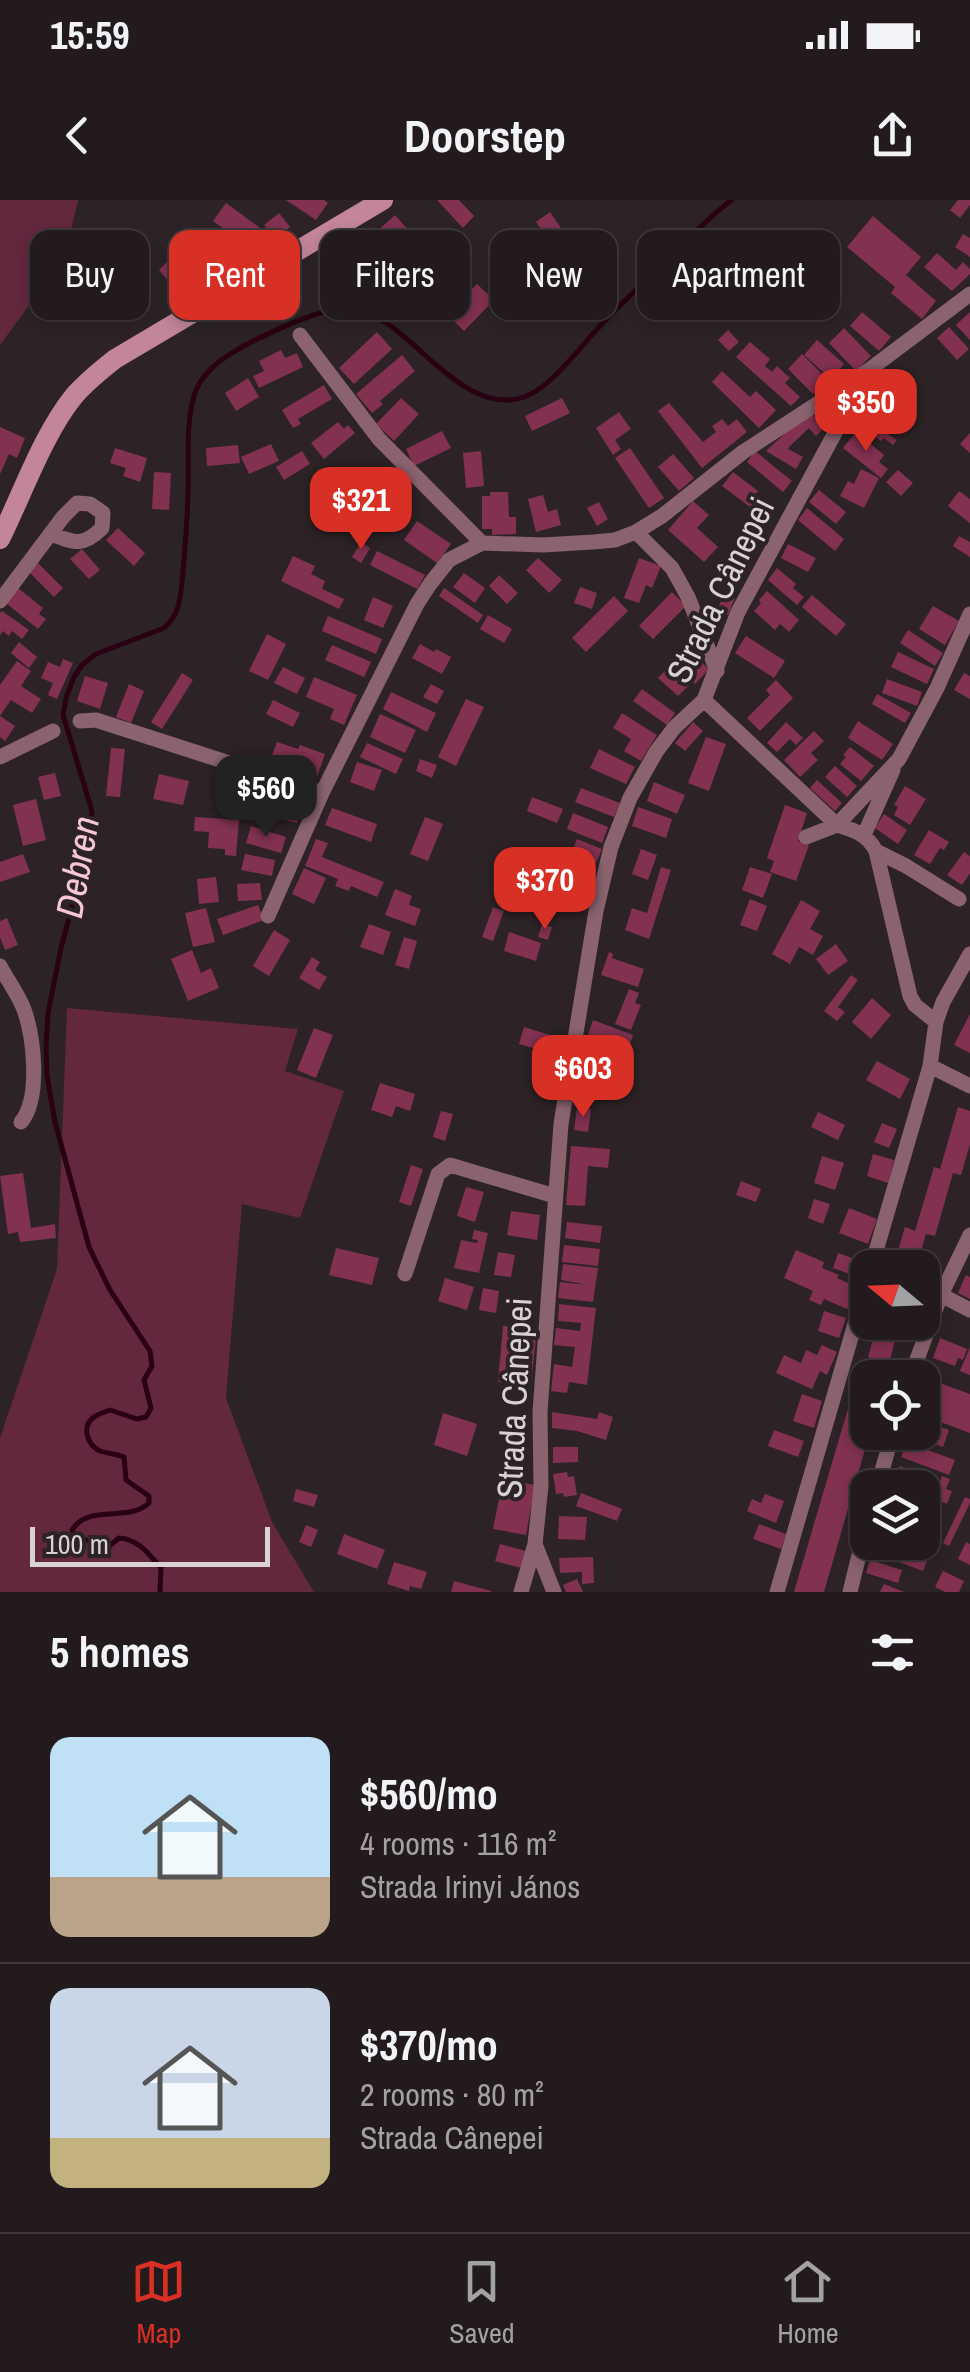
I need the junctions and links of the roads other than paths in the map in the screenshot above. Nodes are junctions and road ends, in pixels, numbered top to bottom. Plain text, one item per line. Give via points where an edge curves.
1 (383, 200) edge
2 (970, 294) edge
3 (300, 334) dead end
4 (869, 370) junction
5 (636, 532) junction
6 (51, 534) dead end
7 (0, 539) edge
8 (482, 543) junction
9 (0, 601) edge
10 (970, 614) edge
11 (717, 671) junction
12 (704, 700) junction
13 (80, 722) dead end
14 (53, 731) dead end
15 (0, 757) edge
16 (899, 758) junction
17 (322, 793) junction
18 (837, 825) junction
19 (864, 835) junction
20 (806, 837) dead end
21 (876, 851) junction
22 (959, 899) dead end
23 (268, 916) dead end
24 (970, 954) edge
25 (0, 966) edge
26 (936, 1022) junction
27 (930, 1066) junction
28 (970, 1086) edge
29 (22, 1122) dead end
30 (556, 1196) junction
31 (970, 1235) edge
32 (876, 1250) edge
33 (405, 1274) dead end
34 (941, 1295) junction
35 (970, 1310) edge
36 (850, 1340) edge
37 (917, 1360) edge
38 (535, 1544) junction
39 (858, 1560) edge
40 (521, 1592) edge
41 (554, 1592) edge
42 (777, 1592) edge
43 (850, 1592) edge

1 - 7 main road via 94,376 58,420
2 - 4 street
3 - 8 street via 380,438
4 - 5 street
4 - 11 street, Strada Cânepei via 738,612
5 - 8 street via 593,542
5 - 11 street via 672,568
6 - 9 street
8 - 17 street via 449,560 417,604
10 - 16 street
11 - 12 street, Strada Cânepei
12 - 18 street
12 - 30 street, Strada Cânepei via 656,752 611,847 560,1124
13 - 17 street via 96,720
14 - 15 street
16 - 18 street
16 - 19 street
17 - 23 street
18 - 19 street
18 - 20 street
19 - 21 street
21 - 22 street
21 - 26 street via 910,996
24 - 26 street
25 - 29 street via 22,1006 32,1055 33,1093
26 - 27 street
27 - 28 street
27 - 32 street
30 - 33 street via 450,1165 438,1174
30 - 38 street, Strada Cânepei
31 - 34 street
34 - 35 street
34 - 37 street
36 - 42 street
38 - 40 street, Strada Cânepei
38 - 41 street, Strada Cânepei
39 - 43 street

